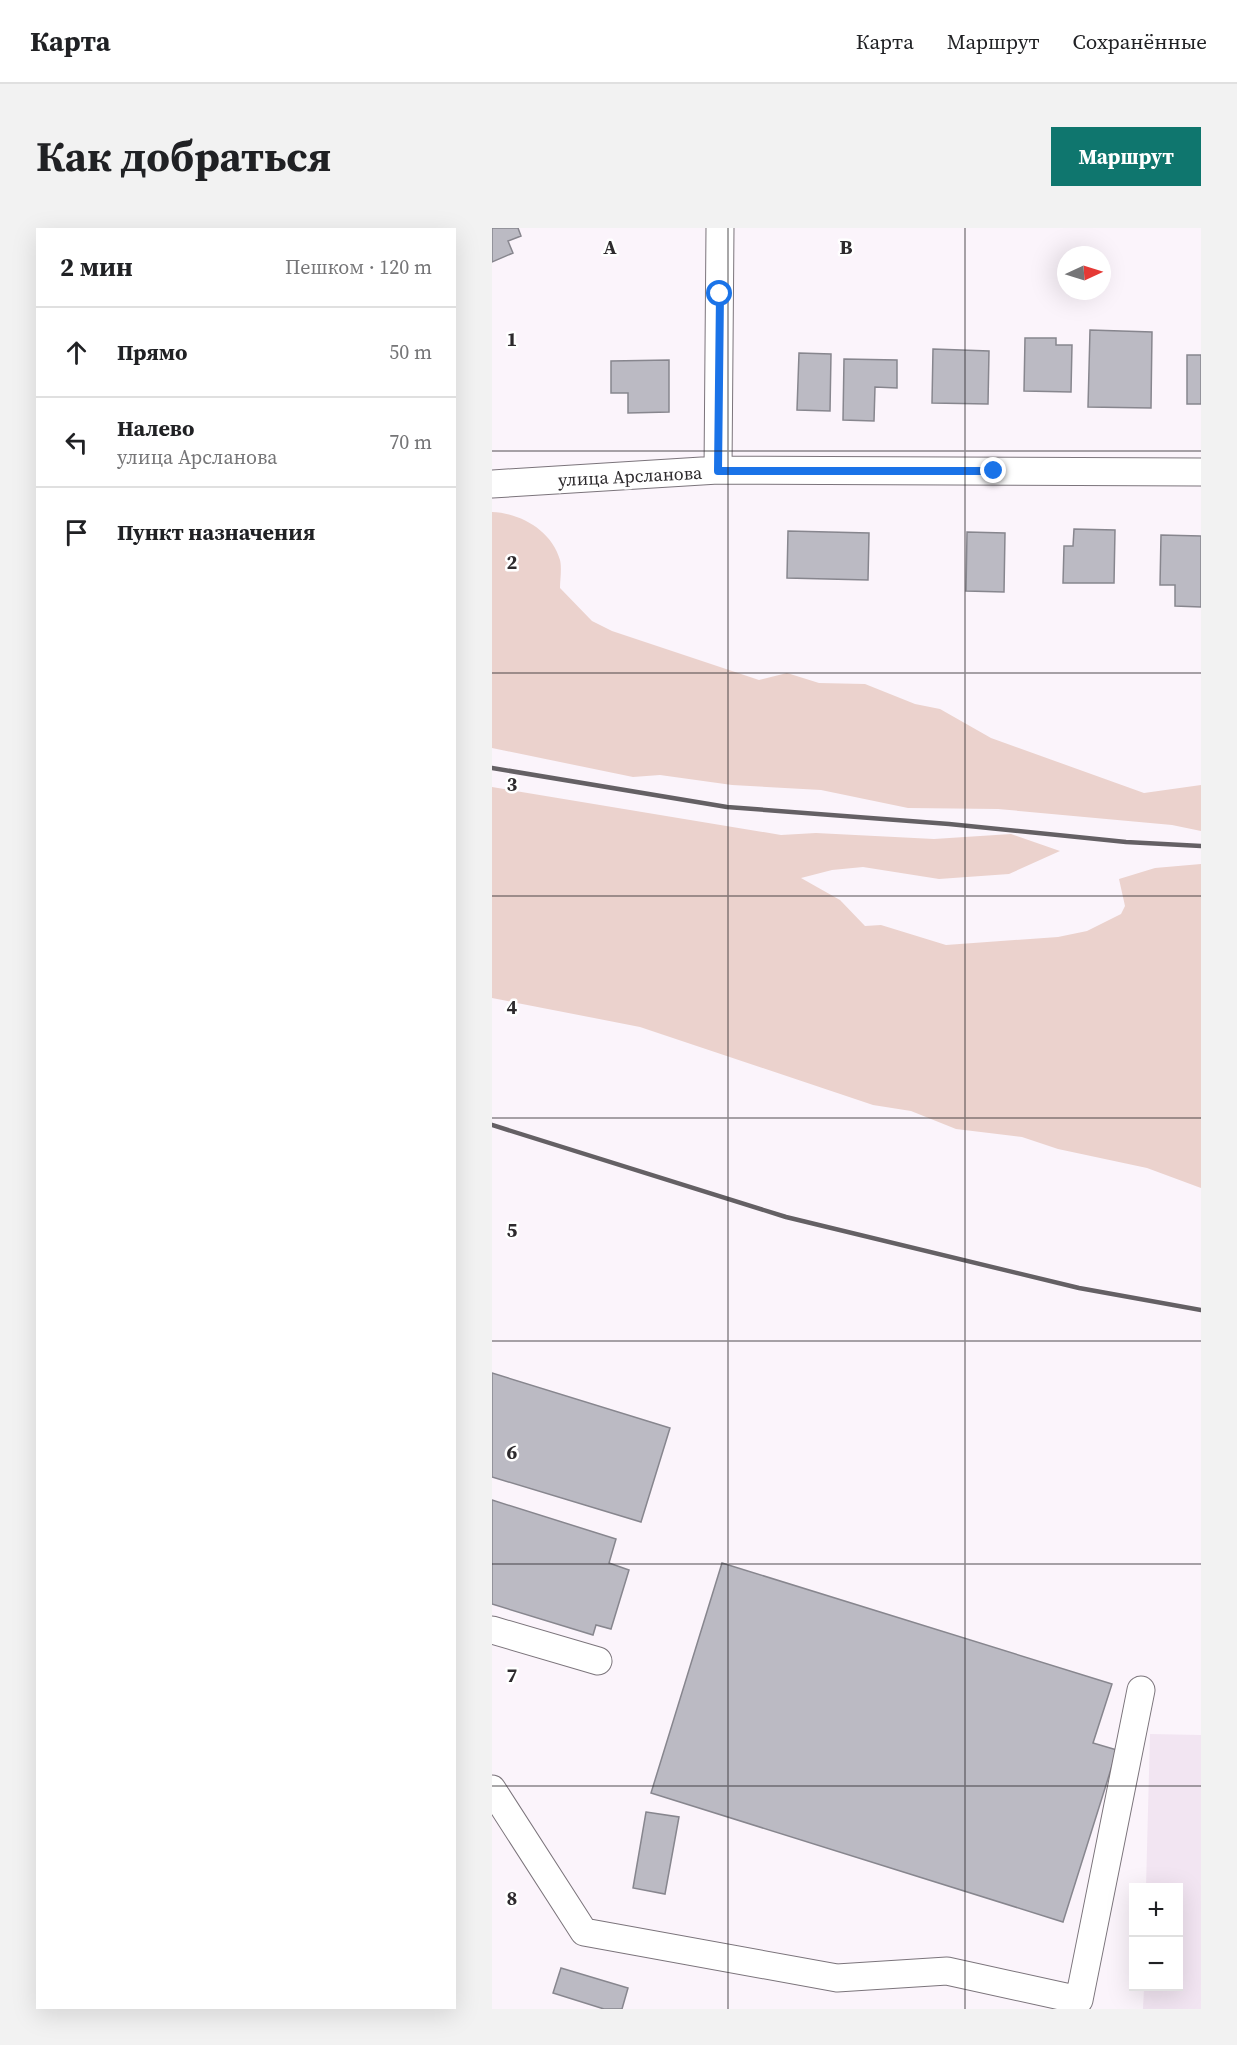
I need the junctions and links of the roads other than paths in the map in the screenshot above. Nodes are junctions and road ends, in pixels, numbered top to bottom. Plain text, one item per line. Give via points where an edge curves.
1 (720, 228) edge
2 (718, 471) junction
3 (1201, 472) edge
4 (492, 484) edge
5 (492, 1630) edge
6 (598, 1661) dead end
7 (1141, 1690) dead end
8 (492, 1789) edge

1 - 2 street
2 - 3 street, улица Арсланова
2 - 4 street, улица Арсланова
5 - 6 street
7 - 8 street via 1079,2000 947,1971 837,1978 584,1932

